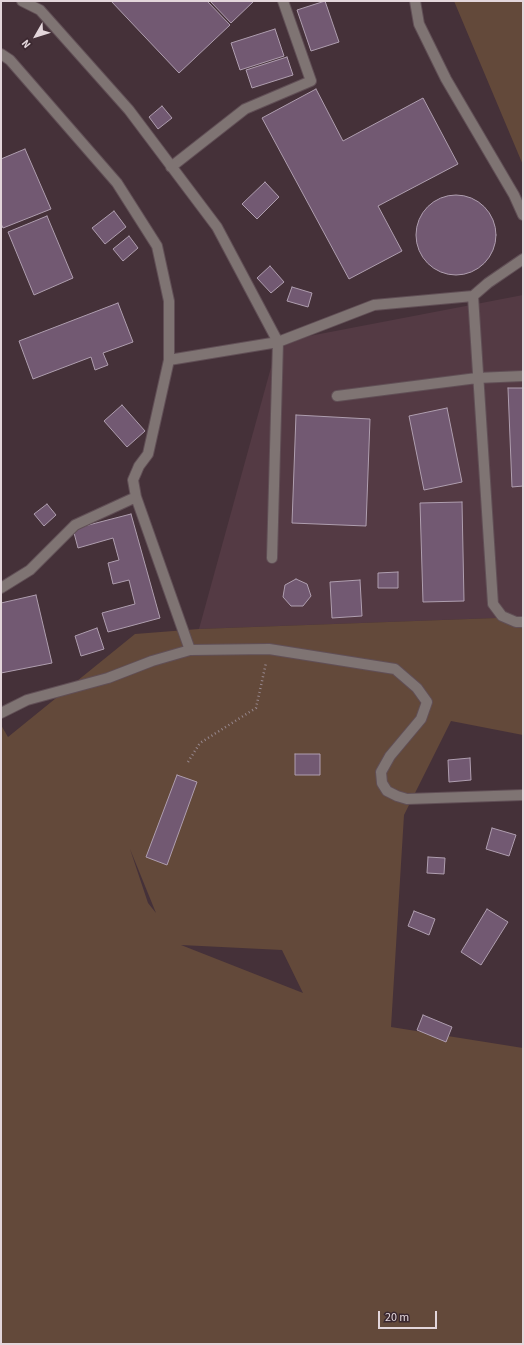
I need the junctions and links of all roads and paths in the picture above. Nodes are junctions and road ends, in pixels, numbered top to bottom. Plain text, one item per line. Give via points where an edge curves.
1 (22, 1) edge
2 (283, 1) edge
3 (415, 1) edge
4 (1, 54) edge
5 (171, 167) junction
6 (523, 215) edge
7 (523, 259) edge
8 (473, 296) junction
9 (278, 342) junction
10 (168, 360) junction
11 (523, 376) edge
12 (477, 378) junction
13 (337, 396) dead end
14 (136, 497) junction
15 (272, 558) dead end
16 (1, 588) edge
17 (523, 622) edge
18 (269, 649) junction
19 (190, 650) junction
20 (1, 714) edge
21 (188, 762) dead end
22 (523, 795) edge

1 - 5 street via 40,10 68,41 129,110
2 - 5 street via 311,81 245,109
3 - 6 street via 419,24 446,79 514,195
4 - 10 street via 10,60 117,183 157,246 169,301
5 - 9 street via 216,227
7 - 8 street
8 - 9 street via 374,305
8 - 12 street
9 - 10 street
9 - 15 street
10 - 14 street via 148,454 133,480
11 - 12 street
12 - 13 street
12 - 17 street via 493,604 502,616
14 - 16 street via 75,525 30,570
14 - 19 street
18 - 19 street
18 - 21 path via 256,708 200,743
18 - 22 street via 395,669 417,688 427,702 421,719 390,756 382,772 382,783 392,794 407,799
19 - 20 street via 152,660 108,678 27,700

